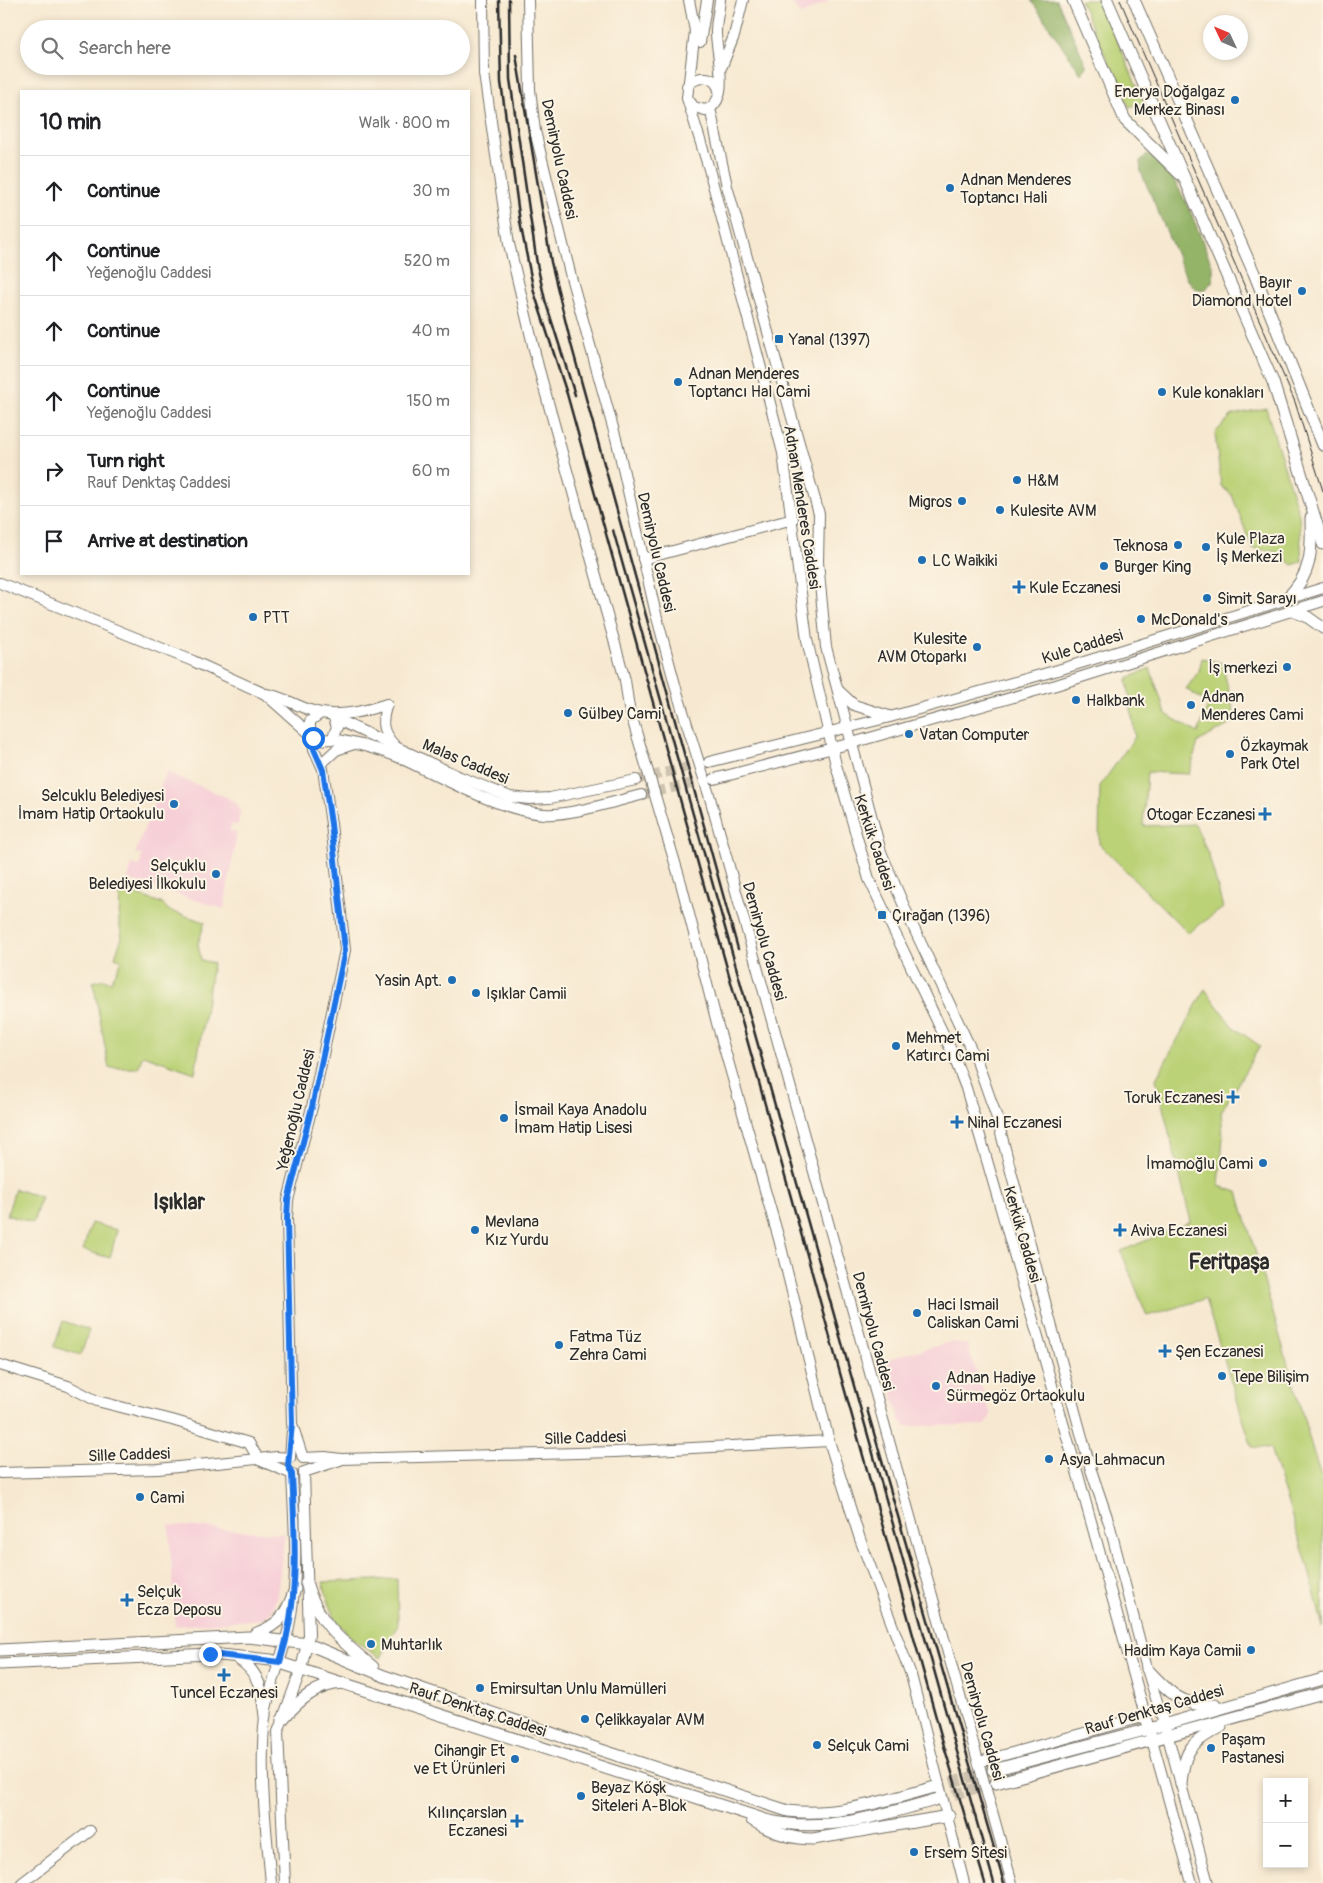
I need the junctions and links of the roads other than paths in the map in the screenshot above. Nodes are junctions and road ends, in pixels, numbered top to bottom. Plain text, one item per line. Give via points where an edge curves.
1 (483, 0) edge
2 (528, 0) edge
3 (689, 0) edge
4 (707, 0) edge
5 (720, 0) edge
6 (743, 0) edge
7 (1073, 0) edge
8 (1107, 0) edge
9 (1134, 0) edge
10 (721, 70) junction
11 (687, 86) junction
12 (719, 90) junction
13 (687, 98) junction
14 (710, 108) junction
15 (1190, 187) junction
16 (1323, 445) edge
17 (1310, 504) junction
18 (793, 519) junction
19 (1323, 544) edge
20 (643, 559) junction
21 (0, 583) edge
22 (1323, 588) edge
23 (1323, 601) edge
24 (1288, 605) junction
25 (1323, 628) edge
26 (838, 690) junction
27 (265, 694) junction
28 (328, 715) junction
29 (890, 716) junction
30 (848, 727) junction
31 (827, 732) junction
32 (311, 736) junction
33 (330, 740) junction
34 (852, 743) junction
35 (355, 744) junction
36 (396, 748) junction
37 (831, 748) junction
38 (709, 762) tunnel mouth
39 (323, 766) junction
40 (714, 779) tunnel mouth
41 (636, 780) tunnel mouth
42 (641, 795) tunnel mouth
43 (0, 1365) edge
44 (292, 1424) junction
45 (829, 1440) junction
46 (290, 1458) junction
47 (303, 1458) junction
48 (260, 1460) junction
49 (341, 1460) junction
50 (304, 1472) junction
51 (0, 1473) edge
52 (292, 1474) junction
53 (306, 1582) junction
54 (295, 1589) junction
55 (248, 1636) junction
56 (286, 1640) junction
57 (308, 1644) junction
58 (0, 1650) edge
59 (233, 1656) junction
60 (280, 1662) junction
61 (0, 1664) edge
62 (301, 1669) junction
63 (1147, 1669) junction
64 (384, 1676) junction
65 (1323, 1679) edge
66 (347, 1683) junction
67 (1323, 1693) edge
68 (1234, 1703) junction
69 (1245, 1715) junction
70 (265, 1716) junction
71 (1146, 1716) junction
72 (282, 1720) junction
73 (1165, 1724) junction
74 (1149, 1729) junction
75 (1168, 1737) junction
76 (1153, 1741) junction
77 (979, 1762) junction
78 (994, 1770) tunnel mouth
79 (996, 1783) tunnel mouth
80 (1181, 1784) junction
81 (935, 1787) tunnel mouth
82 (938, 1799) tunnel mouth
83 (736, 1810) junction
84 (949, 1816) junction
85 (90, 1831) dead end
86 (22, 1883) edge
87 (271, 1883) edge
88 (285, 1883) edge
89 (964, 1883) edge
90 (1012, 1883) edge
91 (1192, 1883) edge
92 (1208, 1883) edge

1 - 45 street via 484,74 509,244 538,366 625,680 629,708 779,1239
2 - 20 street, Demiryolu Caddesi via 530,89 536,131 571,277 617,442
3 - 11 street via 695,31
4 - 11 street via 701,38
5 - 10 street via 716,32
6 - 10 street
7 - 15 main road via 1125,120
8 - 15 main road
9 - 16 main road via 1254,272
10 - 12 street
11 - 12 street via 695,79 706,77 715,82
11 - 13 street
12 - 14 street via 717,100
13 - 14 street via 694,107
13 - 18 street, Adnan Menderes Caddesi via 783,453
14 - 26 street, Adnan Menderes Caddesi via 727,186 819,514 821,606 826,648
15 - 17 main road via 1273,382
17 - 19 main road
17 - 24 main road via 1310,560
18 - 20 street
18 - 31 street, Adnan Menderes Caddesi via 807,640
20 - 77 street, Demiryolu Caddesi via 677,692 710,798
21 - 27 street
22 - 24 street, Kule Caddesi
23 - 24 street, Kule Caddesi
24 - 25 main road
24 - 29 street, Kule Caddesi
24 - 34 street, Kule Caddesi via 1065,682
26 - 29 street via 854,705
26 - 30 street, Adnan Menderes Caddesi
27 - 28 street, Malas Caddesi via 280,696
27 - 32 street
28 - 32 street via 310,721
28 - 33 street via 337,727
28 - 36 street, Malas Caddesi
28 - 36 street via 354,713 387,704 382,729
29 - 30 street, Kule Caddesi
30 - 31 street
30 - 34 street, Adnan Menderes Caddesi
31 - 37 street, Adnan Menderes Caddesi
31 - 38 street
32 - 33 street via 322,742
32 - 39 street
33 - 35 street, Malas Caddesi
33 - 39 street
34 - 37 street
34 - 63 street, Kerkük Caddesi via 881,852 978,1064 997,1118 1046,1309 1109,1523
35 - 39 street via 336,750
35 - 42 street, Malas Caddesi via 396,757 498,801 545,814 590,808
36 - 41 street, Malas Caddesi via 497,792 529,799 550,798
37 - 40 street
37 - 71 street, Kerkük Caddesi via 869,879 966,1088
39 - 44 street, Yeğenoğlu Caddesi via 345,950 312,1107 288,1200 286,1243
43 - 48 street via 68,1386 97,1401 250,1443
44 - 46 street
44 - 47 street, Yeğenoğlu Caddesi
45 - 49 street, Sille Caddesi via 615,1452
45 - 84 street via 860,1539 911,1675
46 - 47 street
46 - 48 street, Sille Caddesi
46 - 52 street via 288,1466
47 - 49 street via 325,1456
47 - 50 street via 306,1464
48 - 51 street, Sille Caddesi via 158,1469
48 - 52 street
49 - 50 street
50 - 52 street
50 - 53 street
52 - 54 street
53 - 57 street
53 - 64 main road via 327,1627
54 - 55 main road via 279,1622 268,1630
54 - 56 street
55 - 56 main road, Rauf Denktaş Caddesi
55 - 58 main road, Rauf Denktaş Caddesi
56 - 57 main road, Rauf Denktaş Caddesi
56 - 60 street
57 - 62 street
57 - 64 main road, Rauf Denktaş Caddesi
59 - 60 main road, Rauf Denktaş Caddesi
59 - 61 main road, Rauf Denktaş Caddesi via 172,1655
59 - 70 main road via 257,1676
60 - 62 main road, Rauf Denktaş Caddesi
60 - 70 street
62 - 66 main road, Rauf Denktaş Caddesi
62 - 72 street
63 - 68 main road via 1183,1702 1200,1705
63 - 73 street, Kerkük Caddesi
64 - 81 main road, Rauf Denktaş Caddesi via 788,1811 816,1812 855,1807
65 - 68 main road, Rauf Denktaş Caddesi
66 - 72 main road via 332,1684 313,1692 300,1700
66 - 83 main road, Rauf Denktaş Caddesi
67 - 69 main road, Rauf Denktaş Caddesi
68 - 73 main road, Rauf Denktaş Caddesi
69 - 75 main road, Rauf Denktaş Caddesi
69 - 80 main road via 1201,1737 1191,1746 1183,1762
70 - 87 street via 262,1777
71 - 74 street, Kerkük Caddesi
71 - 77 street
72 - 88 street via 278,1748
73 - 74 main road, Rauf Denktaş Caddesi
73 - 75 street, Kerkük Caddesi
74 - 76 street, Kerkük Caddesi
74 - 78 main road, Rauf Denktaş Caddesi
75 - 76 main road, Rauf Denktaş Caddesi
75 - 80 street, Kerkük Caddesi
76 - 79 main road, Rauf Denktaş Caddesi
76 - 91 street, Kerkük Caddesi
77 - 90 street, Demiryolu Caddesi
80 - 92 street, Kerkük Caddesi
82 - 83 main road, Rauf Denktaş Caddesi via 872,1817 822,1824 781,1823
83 - 84 main road via 776,1833 804,1839
84 - 89 street
85 - 86 street

